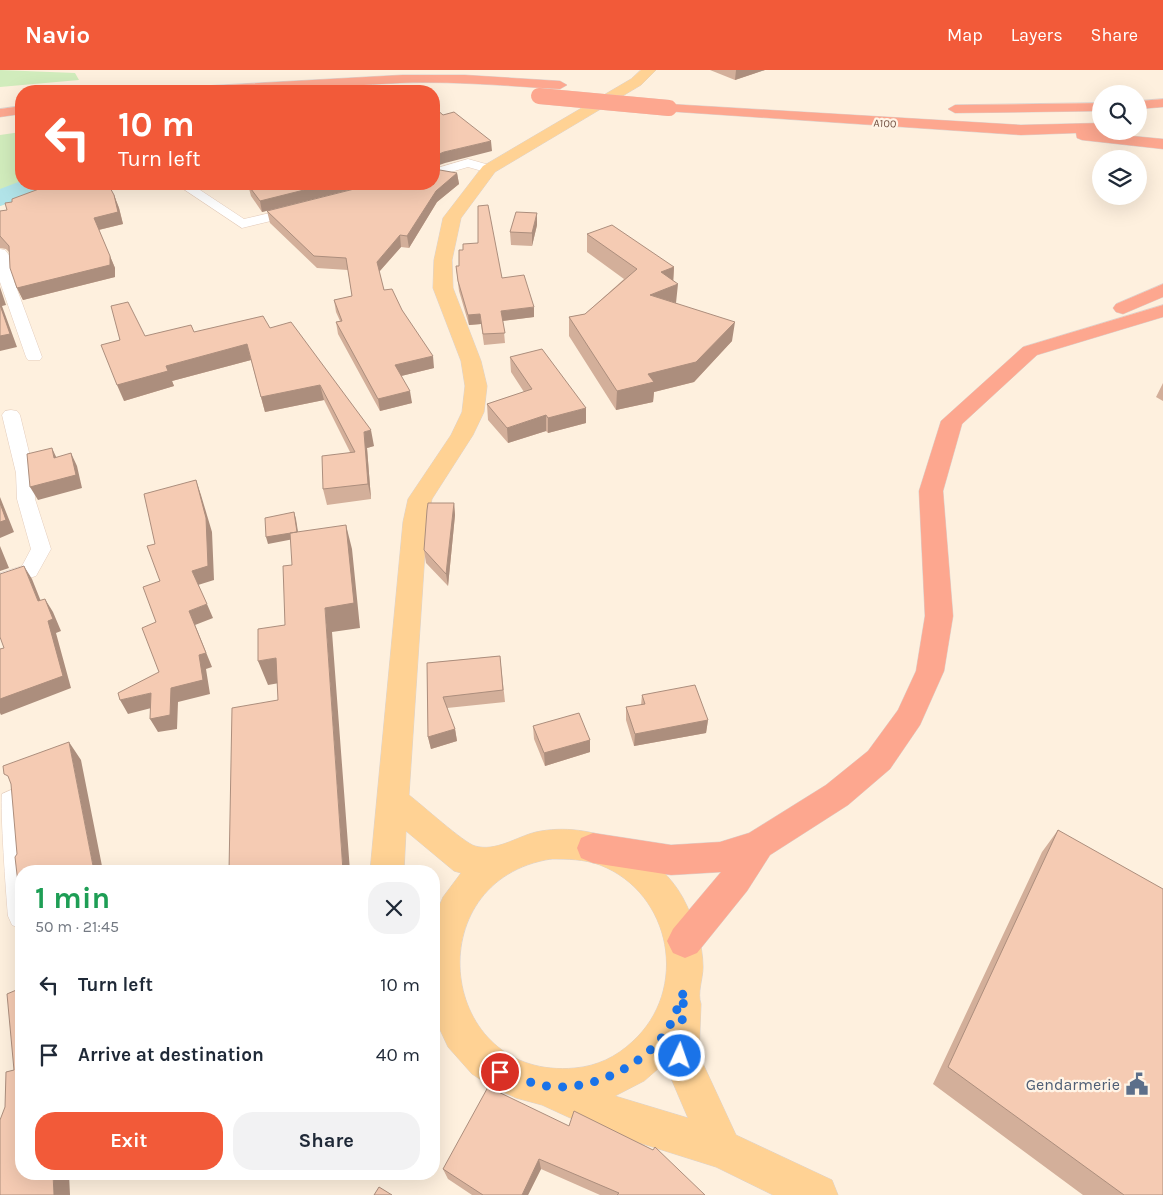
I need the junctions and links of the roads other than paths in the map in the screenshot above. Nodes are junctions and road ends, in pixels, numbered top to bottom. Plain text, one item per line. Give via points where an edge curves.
1 (649, 70) edge
2 (272, 85) edge
3 (440, 92) edge
4 (1163, 104) edge
5 (1147, 105) edge
6 (823, 106) junction
7 (1092, 107) edge
8 (900, 108) dead end
9 (938, 108) dead end
10 (15, 111) edge
11 (0, 113) edge
12 (1092, 116) edge
13 (1147, 118) edge
14 (15, 122) edge
15 (1159, 122) edge
16 (0, 123) edge
17 (1147, 126) edge
18 (1092, 128) edge
19 (1021, 130) junction
20 (1163, 144) edge
21 (489, 169) junction
22 (440, 171) edge
23 (192, 190) edge
24 (310, 207) edge
25 (0, 253) edge
26 (1163, 290) edge
27 (1163, 311) edge
28 (1030, 351) junction
29 (34, 357) dead end
30 (11, 415) dead end
31 (0, 580) edge
32 (11, 801) edge
33 (393, 801) junction
34 (758, 845) junction
35 (593, 848) junction
36 (497, 864) junction
37 (17, 865) edge
38 (388, 865) edge
39 (685, 941) junction
40 (440, 949) edge
41 (440, 986) edge
42 (684, 991) junction
43 (542, 1086) junction
44 (722, 1149) junction
45 (817, 1195) edge

1 - 21 main road via 636,82
2 - 6 highway, A100 / A100 via 402,78 465,79
3 - 19 highway, A100 / A100, bridge via 539,96 669,108
4 - 5 highway
6 - 8 highway
6 - 12 highway, A100 / A100 via 1019,116
7 - 9 highway
10 - 11 highway
13 - 15 highway
14 - 16 highway
15 - 17 highway
18 - 19 highway, A100 / A100
19 - 20 highway
21 - 22 street via 468,163
21 - 33 main road via 452,218 443,260 443,288 471,361 476,386 473,412 462,435 418,507
23 - 24 street via 242,224
25 - 29 street via 6,260 7,281
26 - 28 highway
27 - 28 highway
28 - 34 highway via 952,421 931,491 939,616 930,672 910,717 879,760 844,789
30 - 31 street via 24,473 26,499 41,549 29,571
32 - 37 street
33 - 36 main road via 466,860
33 - 38 main road
34 - 35 highway via 720,857 671,860
34 - 39 highway via 735,880
35 - 36 main road via 552,846 528,850
35 - 39 main road via 625,860 652,880 673,908
36 - 40 main road via 473,884 453,909
39 - 42 main road
41 - 43 main road via 446,1011 467,1046 500,1072
42 - 43 main road via 671,1024 648,1053 617,1074 580,1086
42 - 44 main road via 680,1056
43 - 44 main road via 592,1108
44 - 45 main road

